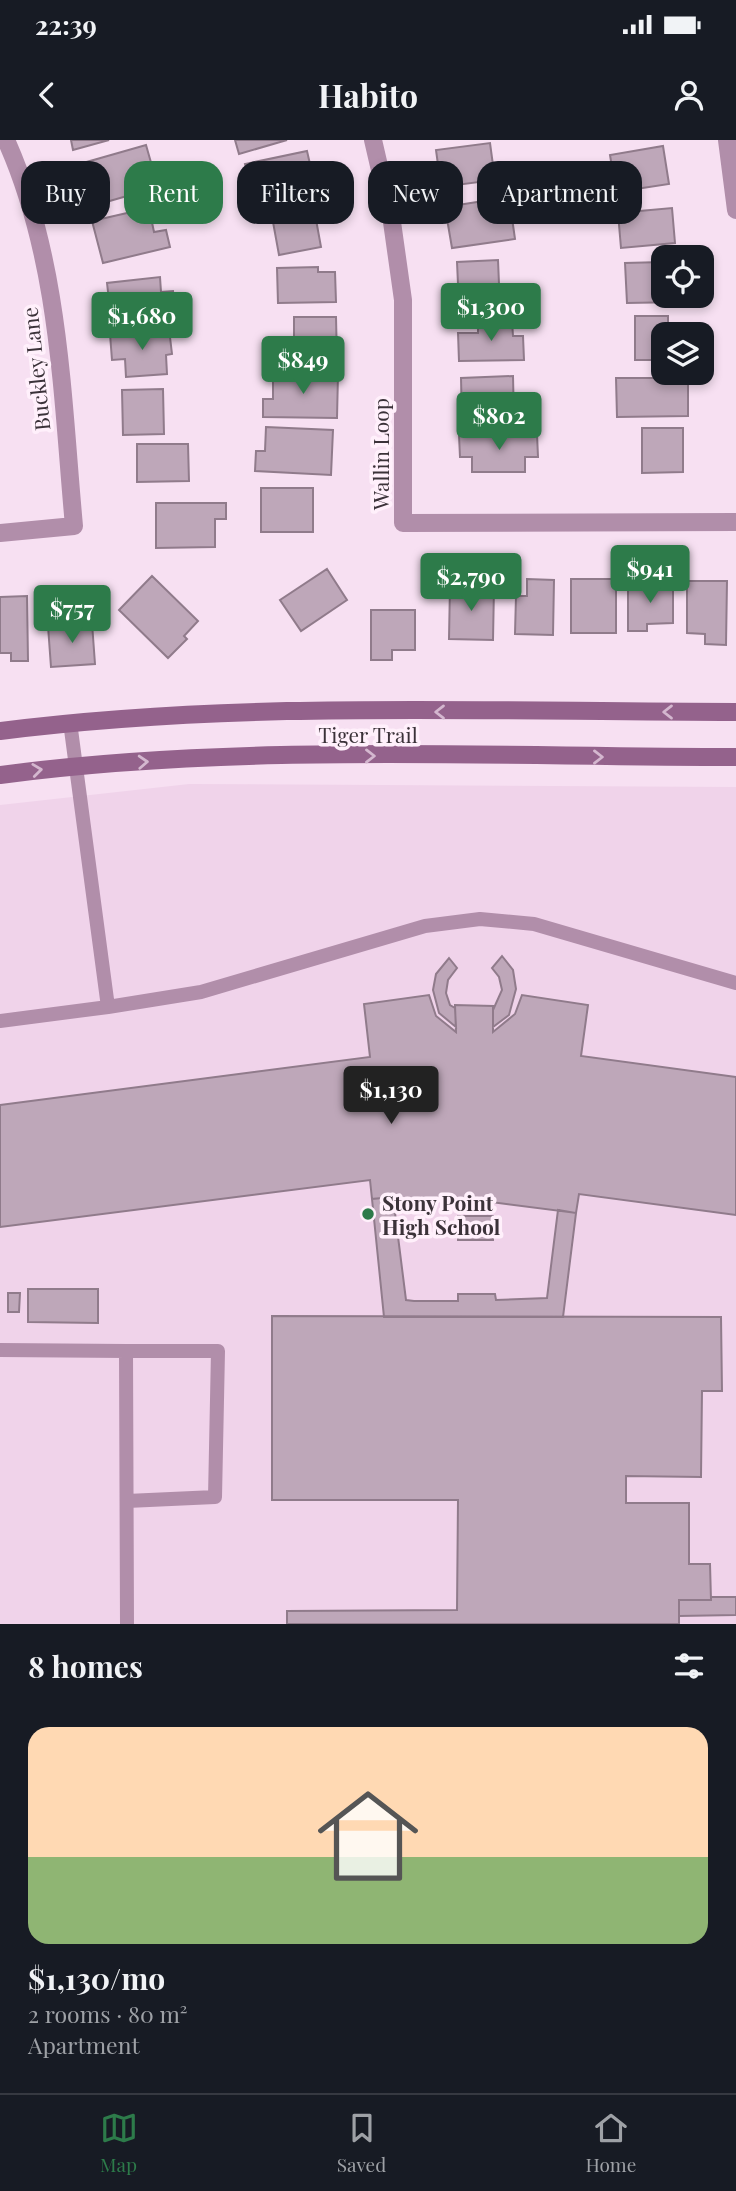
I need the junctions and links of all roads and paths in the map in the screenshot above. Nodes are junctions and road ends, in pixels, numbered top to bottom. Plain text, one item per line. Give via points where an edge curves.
1 (6, 140) edge
2 (373, 140) edge
3 (727, 140) edge
4 (736, 210) edge
5 (736, 522) edge
6 (0, 533) edge
7 (736, 712) edge
8 (69, 722) junction
9 (0, 731) edge
10 (736, 757) edge
11 (75, 765) junction
12 (0, 775) edge
13 (736, 982) edge
14 (108, 1007) junction
15 (0, 1021) edge
16 (0, 1350) edge
17 (126, 1351) junction
18 (127, 1500) junction
19 (127, 1624) edge

1 - 6 street, Buckley Lane via 26,184 54,310 74,526
2 - 5 street, Wallin Loop via 392,222 403,300 403,523
3 - 4 street
7 -> 8 street, Tiger Trail via 237,712
8 - 9 street, Tiger Trail
8 - 11 lane
11 -> 10 street, Tiger Trail via 246,756
12 -> 11 street, Tiger Trail
11 - 14 lane
13 - 14 lane via 534,924 480,919 425,926 201,992
14 - 15 lane
16 - 17 lane
17 - 18 lane
17 - 18 lane via 218,1351 215,1497
18 - 19 lane

